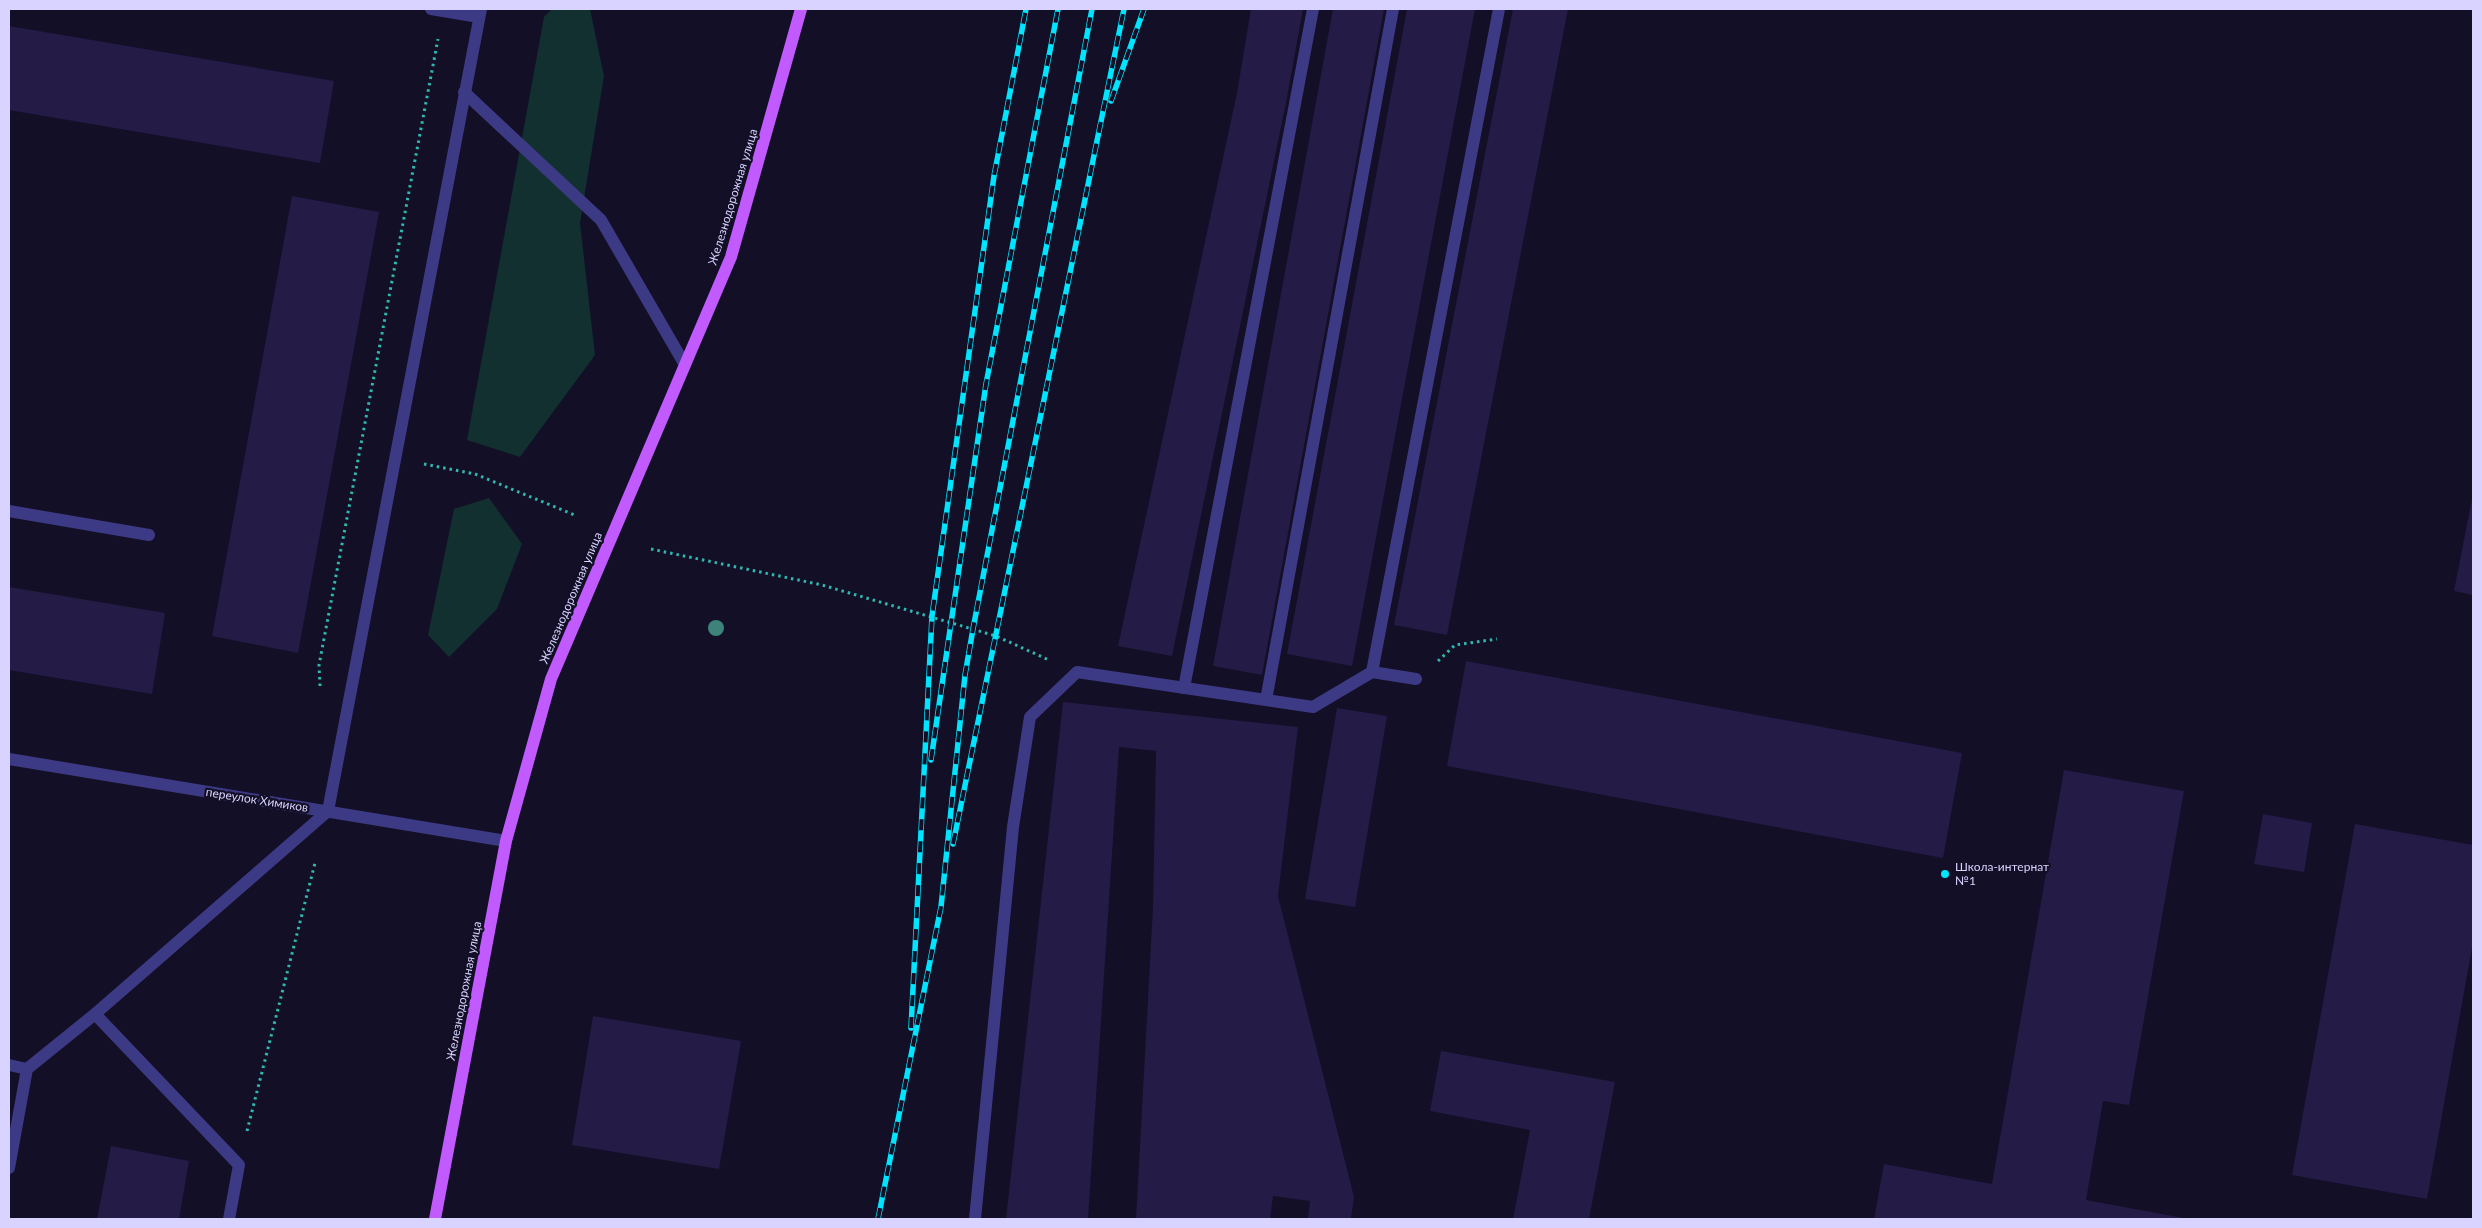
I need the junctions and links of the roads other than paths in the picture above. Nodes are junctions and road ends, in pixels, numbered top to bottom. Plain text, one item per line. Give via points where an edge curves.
1 (801, 9) edge
2 (1313, 9) edge
3 (1393, 9) edge
4 (1499, 9) edge
5 (437, 10) edge
6 (480, 13) edge
7 (464, 92) junction
8 (686, 365) junction
9 (9, 512) edge
10 (149, 535) dead end
11 (1372, 672) junction
12 (1416, 679) road end
13 (1184, 688) junction
14 (1266, 700) junction
15 (9, 759) edge
16 (328, 812) junction
17 (506, 841) junction
18 (95, 1014) junction
19 (9, 1065) edge
20 (27, 1069) junction
21 (9, 1168) edge
22 (229, 1219) edge
23 (435, 1219) edge
24 (975, 1219) edge

1 - 8 main road, Железнодорожная улица via 731,257
2 - 13 street
3 - 14 street
4 - 11 street
5 - 6 street
6 - 7 street
7 - 8 street via 601,220
7 - 16 street
8 - 17 main road, Железнодорожная улица via 550,679
9 - 10 street
11 - 12 street
11 - 14 street via 1313,707
13 - 14 street
13 - 24 street via 1077,672 1030,717 1013,826
15 - 16 street, переулок Химиков
16 - 17 street, переулок Химиков
16 - 18 street
17 - 23 main road, Железнодорожная улица
18 - 20 street
18 - 22 street via 239,1164
19 - 20 street
20 - 21 street

